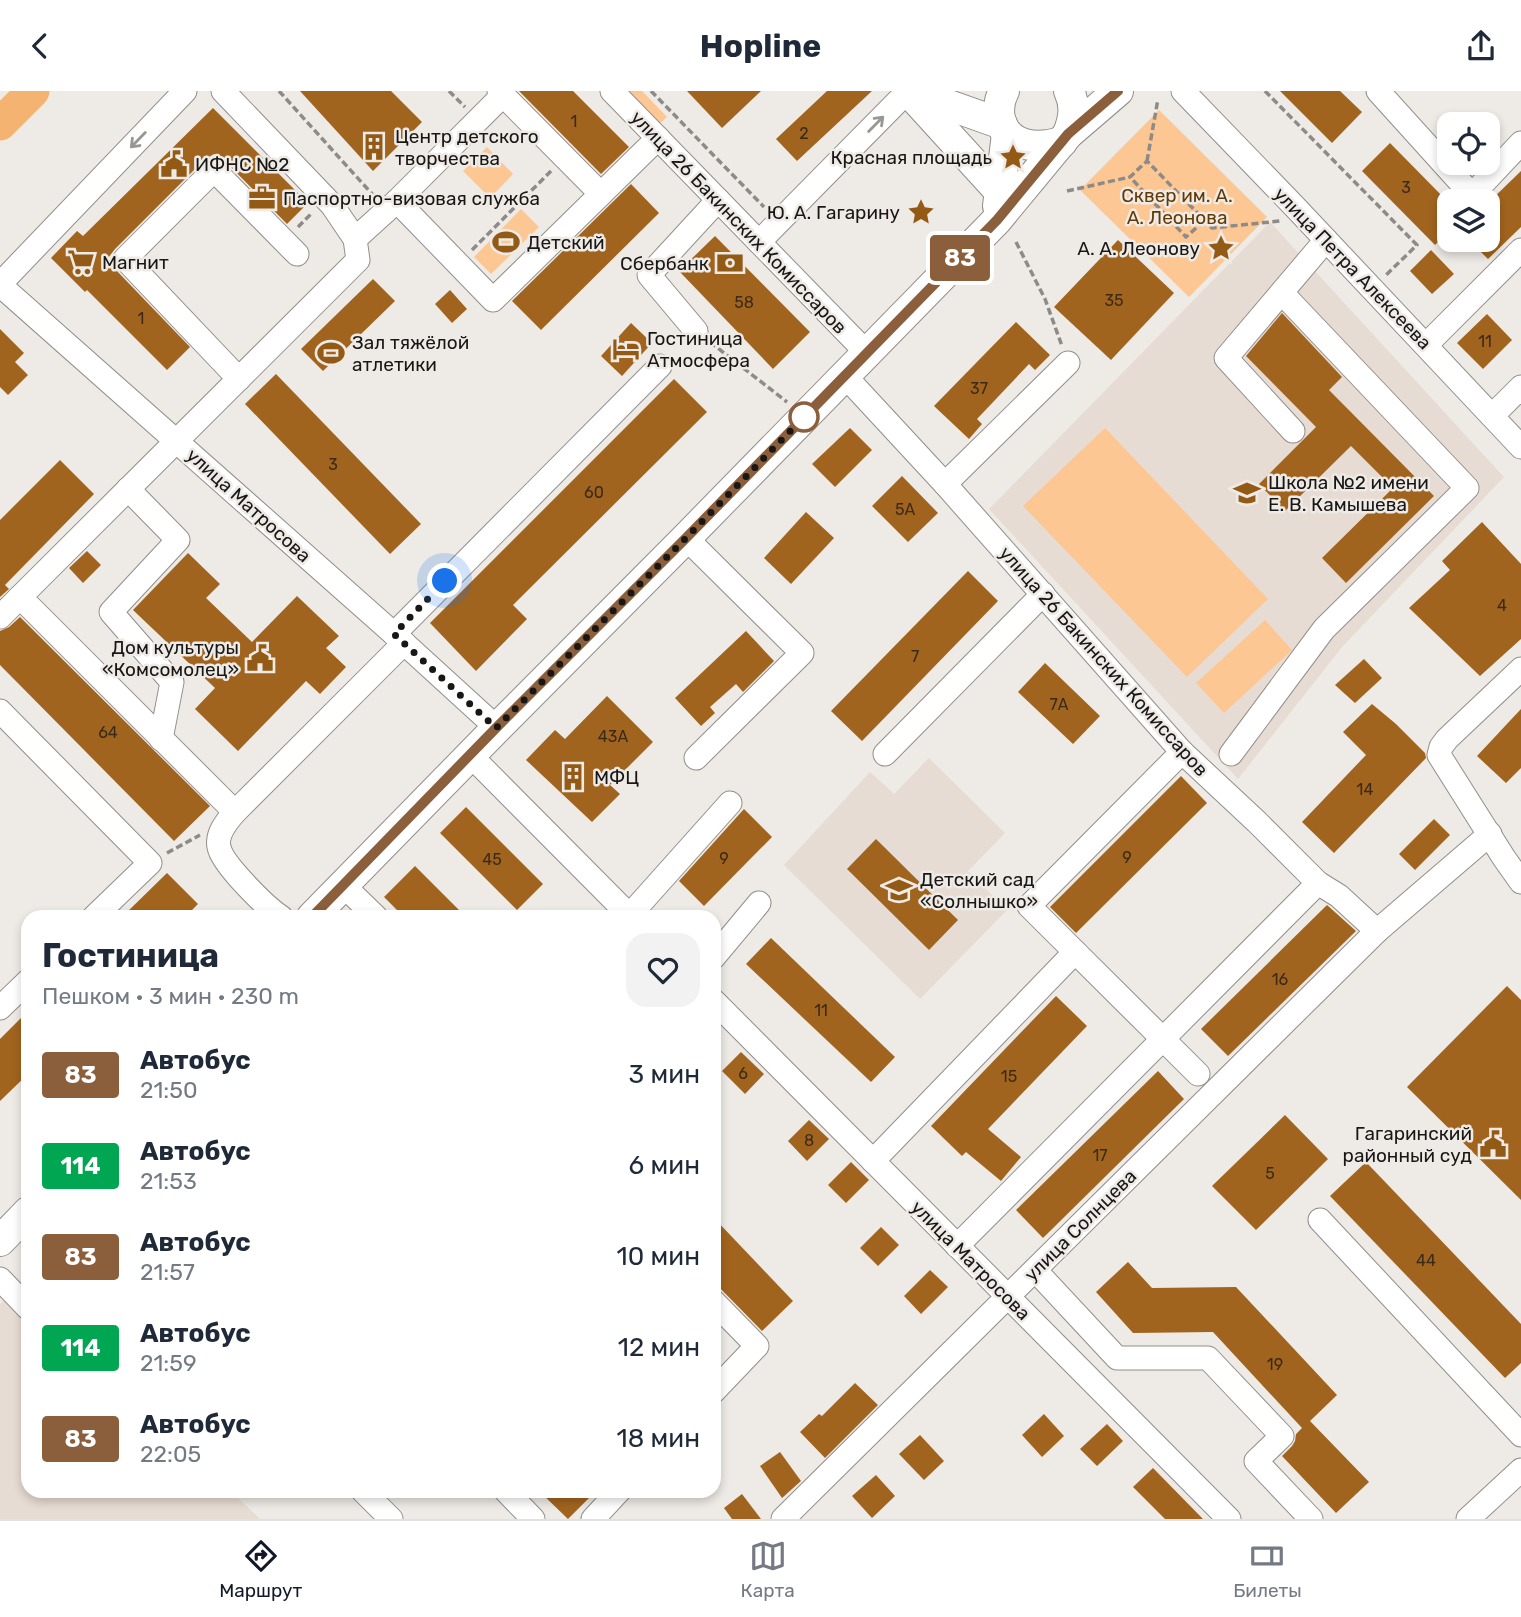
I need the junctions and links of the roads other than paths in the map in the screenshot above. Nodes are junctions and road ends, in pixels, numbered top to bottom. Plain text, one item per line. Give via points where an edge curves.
1 (185, 91) edge
2 (223, 91) edge
3 (612, 91) edge
4 (908, 91) edge
5 (1004, 91) edge
6 (1069, 91) edge
7 (1118, 91) edge
8 (1183, 91) edge
9 (1378, 91) edge
10 (501, 93) edge
11 (1004, 129) junction
12 (657, 138) junction
13 (1065, 138) junction
14 (1521, 143) edge
15 (601, 194) junction
16 (718, 200) junction
17 (397, 201) junction
18 (1004, 218) junction
19 (355, 239) junction
20 (1326, 240) junction
21 (759, 242) junction
22 (290, 248) road end
23 (1521, 250) edge
24 (0, 284) edge
25 (1282, 293) junction
26 (696, 331) road end
27 (1426, 345) junction
28 (867, 353) junction
29 (1068, 363) road end
30 (660, 366) dead end
31 (845, 376) junction
32 (239, 379) junction
33 (1521, 387) edge
34 (1492, 416) junction
35 (1293, 431) dead end
36 (176, 440) junction
37 (1521, 447) edge
38 (945, 484) junction
39 (128, 489) junction
40 (686, 538) junction
41 (1042, 594) junction
42 (20, 597) junction
43 (0, 617) edge
44 (399, 638) junction
45 (1521, 670) edge
46 (0, 711) edge
47 (496, 728) junction
48 (161, 739) junction
49 (1182, 752) junction
50 (886, 754) dead end
51 (1231, 754) dead end
52 (470, 755) junction
53 (696, 758) dead end
54 (730, 803) dead end
55 (231, 816) junction
56 (1490, 834) junction
57 (1521, 882) edge
58 (1318, 883) junction
59 (343, 885) junction
60 (760, 904) dead end
61 (101, 910) edge
62 (272, 910) edge
63 (319, 910) edge
64 (369, 910) edge
65 (624, 910) edge
66 (635, 910) edge
67 (1377, 931) junction
68 (721, 949) edge
69 (1075, 952) junction
70 (21, 988) edge
71 (0, 1007) edge
72 (721, 1008) edge
73 (1164, 1039) junction
74 (1198, 1073) dead end
75 (873, 1161) junction
76 (21, 1219) edge
77 (1320, 1220) dead end
78 (0, 1241) edge
79 (957, 1245) junction
80 (1035, 1270) junction
81 (0, 1279) edge
82 (1008, 1297) junction
83 (21, 1301) edge
84 (721, 1309) edge
85 (721, 1384) edge
86 (1521, 1435) edge
87 (1521, 1470) edge
88 (370, 1498) edge
89 (513, 1498) edge
90 (612, 1498) edge
91 (789, 1517) edge
92 (391, 1519) edge
93 (533, 1519) edge
94 (593, 1519) edge
95 (1229, 1519) edge
96 (1311, 1519) edge
97 (1468, 1519) edge

1 -> 24 street
2 - 19 street via 326,199
3 - 12 street, улица 26 Бакинских Комиссаров
4 - 11 main road
4 - 18 main road
21 -> 4 street
5 - 11 main road via 999,111
6 - 13 main road via 1074,111
7 - 13 main road
8 - 20 street, улица Петра Алексеева
9 - 14 street via 1472,195
10 - 15 street
10 - 17 street
11 - 13 main road via 1021,144 1032,146 1051,145
11 - 18 main road
12 - 15 street
12 - 16 street, улица 26 Бакинских Комиссаров
13 - 18 main road
15 - 17 street via 493,300
16 - 21 street, улица 26 Бакинских Комиссаров
16 - 26 street via 649,275
17 - 19 street
18 - 28 main road
19 - 32 street via 358,260
20 - 25 street
20 - 27 street, улица Петра Алексеева
21 - 28 street, улица 26 Бакинских Комиссаров
22 - 32 street via 214,170 125,259
23 - 27 street
24 - 36 street, улица Матросова
25 - 35 street via 1226,358
25 - 51 street via 1467,488 1324,629
27 - 34 street, улица Петра Алексеева
28 - 31 main road
29 - 38 street
30 - 44 street
31 - 38 street, улица 26 Бакинских Комиссаров
31 - 40 main road
32 - 36 street
33 - 34 street
34 - 37 street, улица Петра Алексеева
36 - 39 street
36 - 44 street, улица Матросова
38 - 41 street, улица 26 Бакинских Комиссаров
39 - 42 street
39 - 48 street via 178,540 111,612 172,682
40 - 47 main road
40 - 53 street via 802,653
41 - 49 street, улица 26 Бакинских Комиссаров
41 - 50 street
42 - 43 street
42 - 48 street
44 - 47 street, улица Матросова
44 - 55 street
45 - 56 street via 1455,731 1439,755
46 - 61 street via 150,863
47 - 52 main road
48 - 55 street
49 - 58 street, улица 26 Бакинских Комиссаров
49 - 69 street via 1029,906
52 - 59 main road
52 - 65 street
54 - 66 street
55 - 62 street via 219,835 219,847 241,879
56 - 57 street
56 - 67 street, улица Солнцева
58 - 67 street, улица 26 Бакинских Комиссаров
58 - 73 street
59 - 63 main road
59 - 64 street
60 - 68 street
67 - 80 street, улица Солнцева
69 - 73 street
69 - 75 street
70 - 71 street
72 - 75 street, улица Матросова
73 - 74 street
73 - 79 street
75 - 79 street, улица Матросова
76 - 78 main road
77 - 86 street
79 - 82 street, улица Матросова
80 - 82 street, улица Солнцева
80 - 96 street via 1117,1358 1208,1358 1282,1437 1256,1461
81 - 83 street
82 - 91 street, улица Солнцева
82 - 95 street, улица Матросова
84 - 85 street via 757,1346
87 - 97 street
88 - 92 street
89 - 93 street
90 - 94 street

